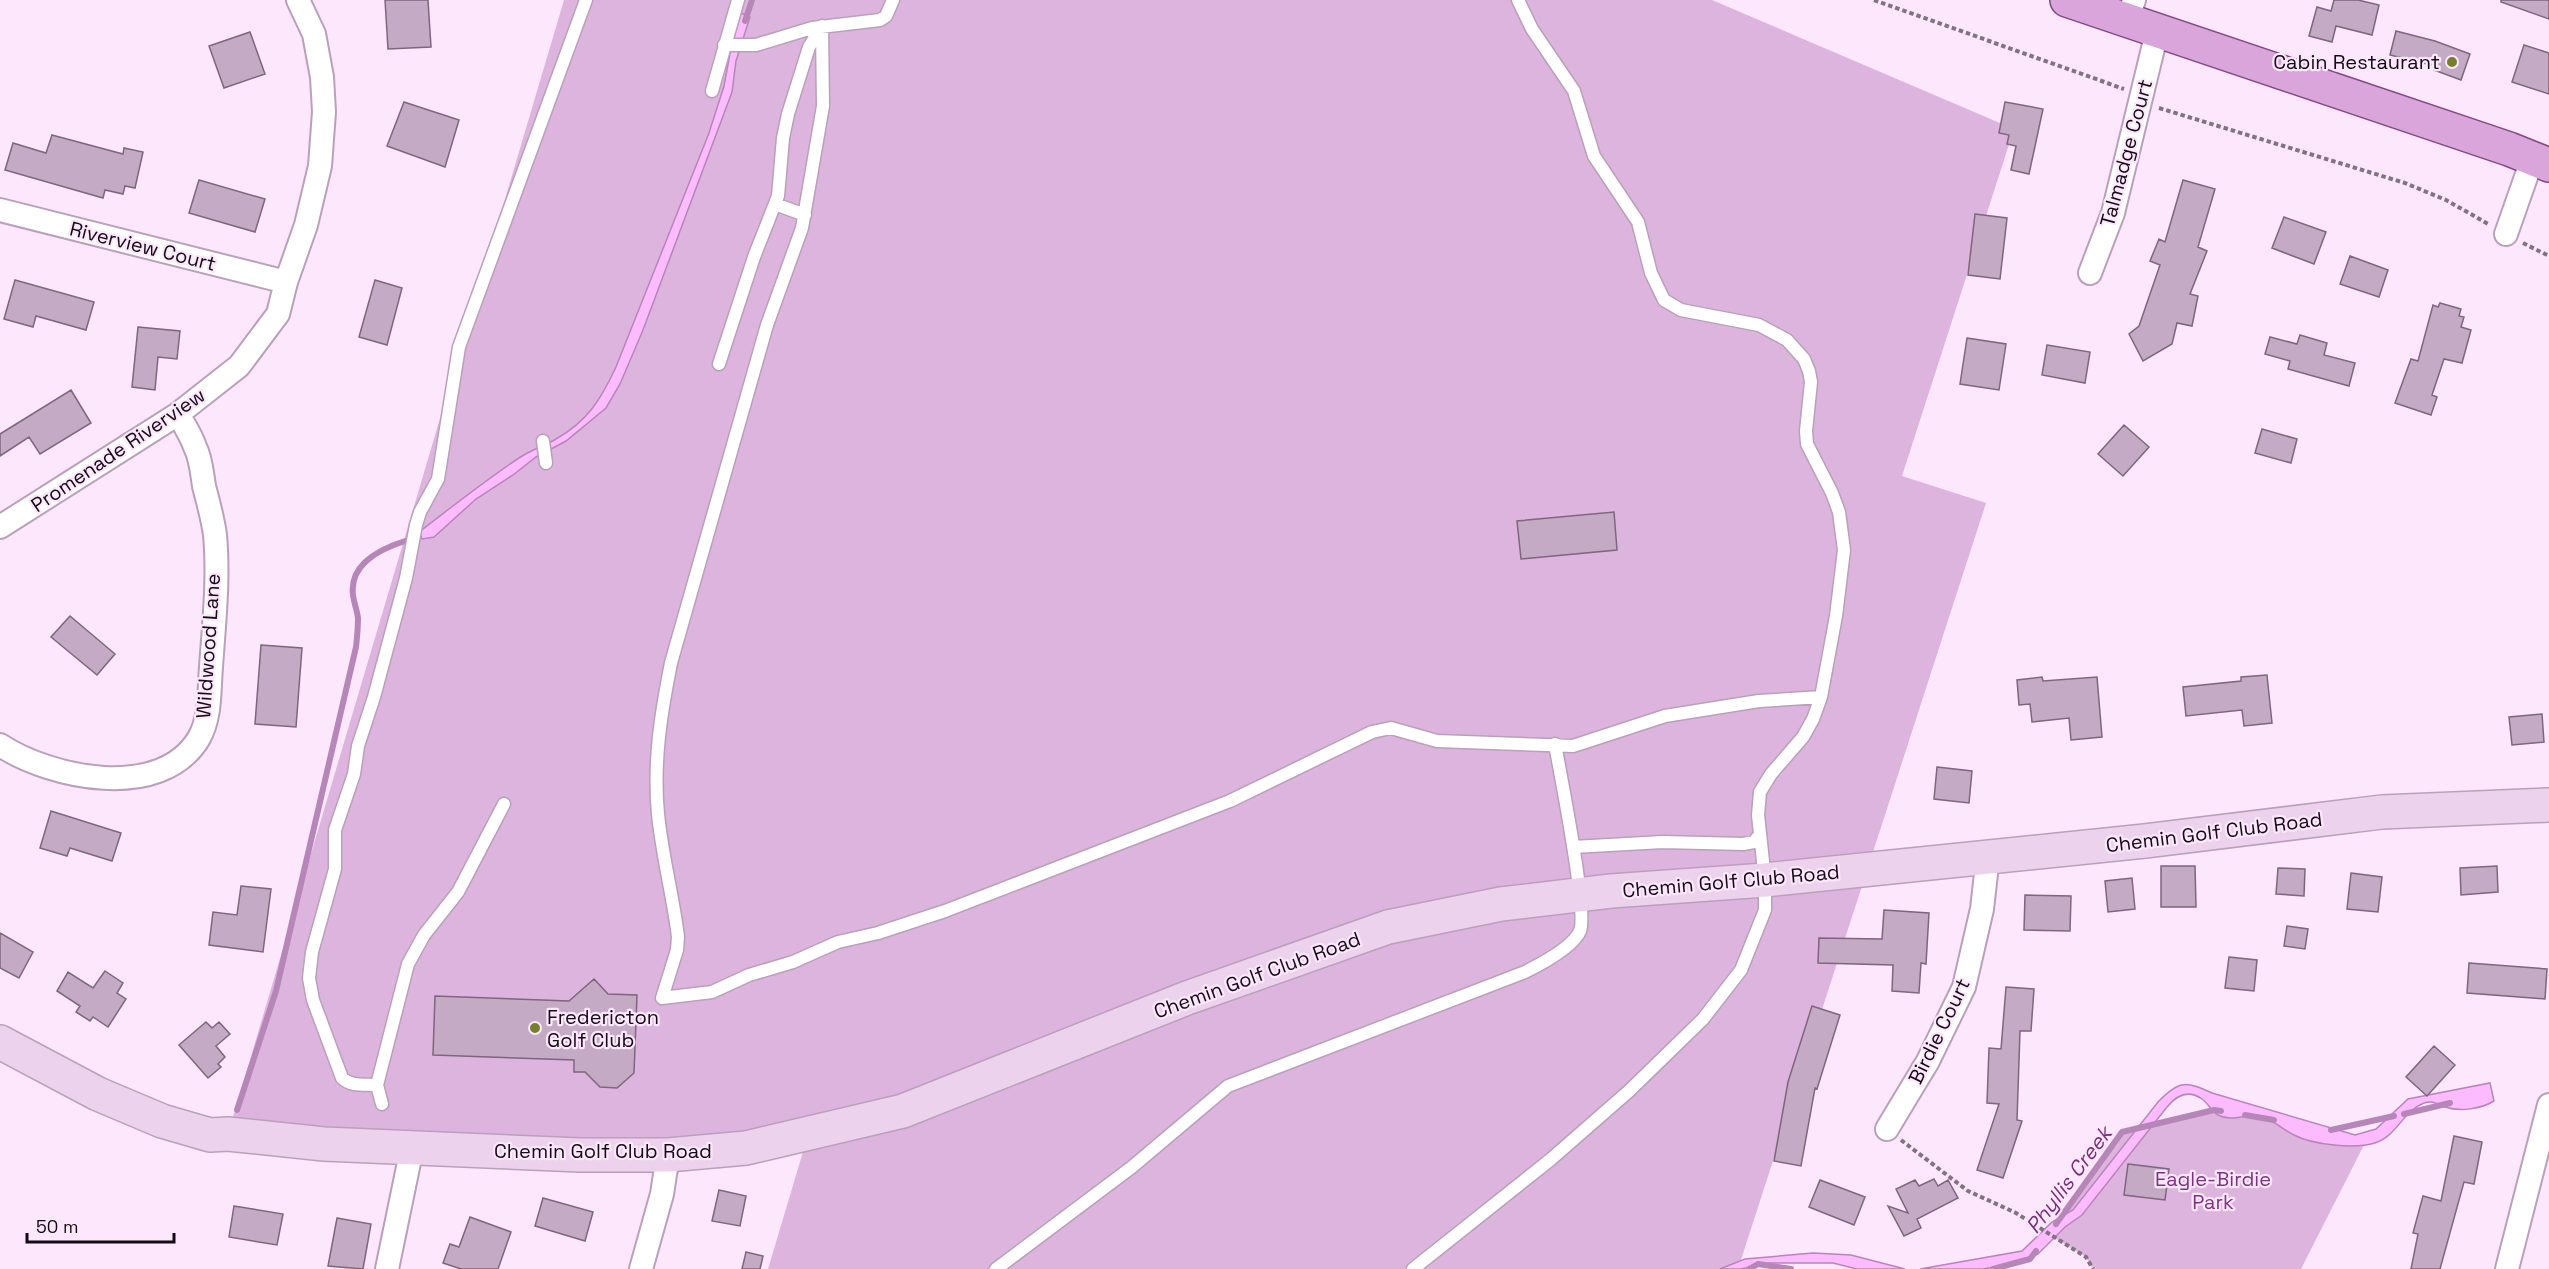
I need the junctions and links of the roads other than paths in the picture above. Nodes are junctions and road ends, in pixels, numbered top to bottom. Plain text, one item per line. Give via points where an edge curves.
1 (298, 0) edge
2 (586, 0) edge
3 (738, 0) edge
4 (893, 0) edge
5 (1518, 0) edge
6 (2067, 0) edge
7 (2139, 18) edge
8 (822, 26) junction
9 (726, 45) junction
10 (712, 91) dead end
11 (2540, 162) edge
12 (775, 204) junction
13 (0, 210) edge
14 (805, 214) junction
15 (2506, 234) road end
16 (2091, 273) dead end
17 (286, 282) junction
18 (719, 364) dead end
19 (178, 414) junction
20 (543, 441) dead end
21 (546, 462) dead end
22 (0, 527) edge
23 (1821, 697) junction
24 (1555, 744) junction
25 (0, 745) edge
26 (504, 804) dead end
27 (2549, 805) edge
28 (1760, 834) junction
29 (1573, 847) junction
30 (1988, 856) junction
31 (1765, 880) junction
32 (1579, 895) junction
33 (0, 1042) edge
34 (377, 1084) junction
35 (382, 1104) dead end
36 (2549, 1105) edge
37 (1887, 1129) road end
38 (412, 1148) junction
39 (669, 1155) junction
40 (1000, 1268) edge
41 (387, 1269) edge
42 (641, 1269) edge
43 (1413, 1269) edge
44 (2507, 1269) edge

1 - 17 street, Promenade Riverview via 314,34 324,112 320,166 306,225
2 - 34 lane via 459,347 438,478 416,525 354,774 335,830 335,869 311,958 310,990 342,1078 354,1084
3 - 9 lane
4 - 8 lane via 880,20
5 - 23 lane via 1532,30 1574,91 1594,156 1638,222 1650,273 1664,300 1681,310 1759,325 1787,340 1804,359 1811,382 1807,444 1832,493 1844,532 1836,616
6 - 7 main road
7 - 11 main road
7 - 16 street, Talmadge Court via 2139,102 2113,213
8 - 9 lane via 750,46
8 - 12 lane via 809,46 788,114
8 - 14 lane via 823,106
9 - 10 lane
11 - 15 street
12 - 14 lane
12 - 18 lane
13 - 17 street, Riverview Court
14 - 24 lane via 797,247 767,325 670,663 656,776 663,854 678,937 662,998 712,992 838,942 945,911 1230,801 1372,732 1391,728 1437,741
17 - 19 street, Promenade Riverview via 278,314 239,366
19 - 22 street, Promenade Riverview
19 - 25 street, Wildwood Lane via 196,448 215,535 215,616 207,714 199,738 182,757 160,770 105,778 73,775 40,765
20 - 21 lane
23 - 24 lane via 1713,706 1665,716 1573,746
23 - 28 lane via 1803,737 1764,783 1759,801
24 - 29 lane
26 - 34 lane via 458,892 424,935 408,964
27 - 30 street, Chemin Golf Club Road via 2382,812
28 - 29 lane via 1754,842 1743,844 1663,842
28 - 31 lane
29 - 32 lane
30 - 31 street, Chemin Golf Club Road
30 - 37 street, Birdie Court via 1982,909 1964,987 1928,1061
31 - 32 street, Chemin Golf Club Road
31 - 43 lane via 1765,910 1740,970 1703,1019 1550,1160
32 - 39 street, Chemin Golf Club Road via 1501,904 1388,927 1187,998 903,1111 746,1148
32 - 40 lane via 1580,930 1541,964 1228,1086 1132,1167
33 - 38 street, Chemin Golf Club Road via 98,1094 210,1135
34 - 35 lane
36 - 44 street
38 - 39 street, Chemin Golf Club Road
38 - 41 street
39 - 42 street

